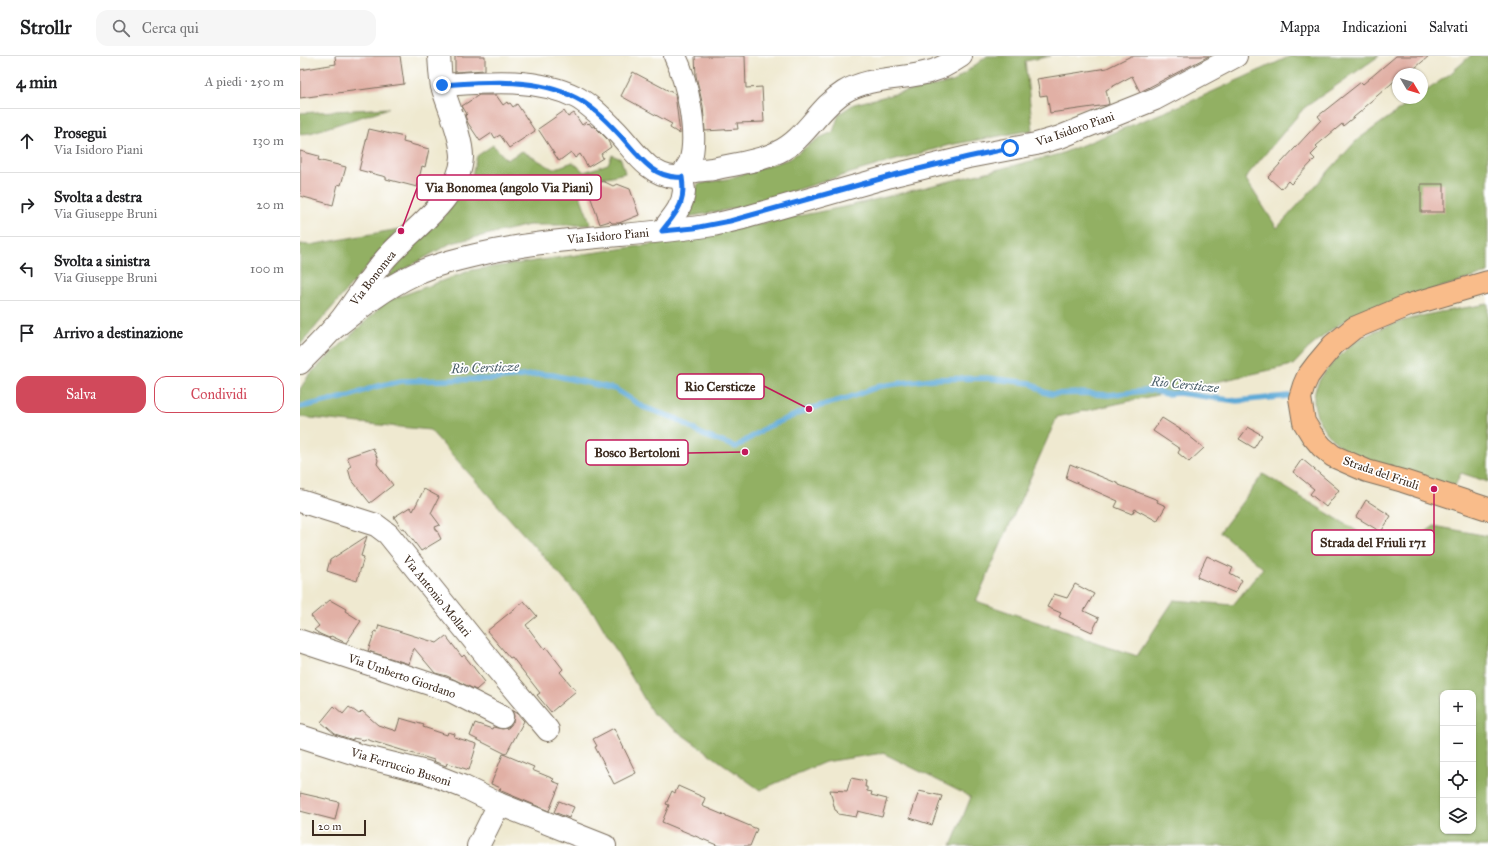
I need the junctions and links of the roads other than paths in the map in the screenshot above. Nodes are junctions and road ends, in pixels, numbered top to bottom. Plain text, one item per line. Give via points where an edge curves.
1 (439, 56) edge
2 (675, 56) edge
3 (962, 56) edge
4 (1236, 56) edge
5 (442, 85) junction
6 (682, 177) junction
7 (662, 231) junction
8 (1488, 282) edge
9 (332, 330) junction
10 (300, 363) edge
11 (300, 501) edge
12 (1488, 509) edge
13 (300, 641) edge
14 (502, 717) dead end
15 (548, 730) dead end
16 (300, 736) edge
17 (499, 804) junction
18 (478, 846) edge
19 (605, 846) edge

1 - 5 street, Via Bonomea
2 - 6 street via 682,73 692,119 690,161
3 - 6 street via 931,72 879,80 845,91 834,98 796,141 777,153 693,172
4 - 7 street, Via Isidoro Piani via 1155,99 1049,140 898,174 730,221
5 - 6 street via 516,82 576,97 603,119 652,169 663,176
5 - 9 street, Via Bonomea via 461,151 462,158 457,177 436,210 386,258
6 - 7 street via 684,190 678,211
7 - 9 street, Via Isidoro Piani via 520,245 444,263 407,278 368,302
8 - 12 main road, Strada del Friuli via 1409,305 1354,328 1333,344 1317,364 1308,376 1300,398 1304,422 1312,436 1333,456 1367,471
9 - 10 street, Via Bonomea
11 - 15 street, Via Antonio Mollari via 376,525 388,534
13 - 14 street, Via Umberto Giordano via 452,691
16 - 17 street, Via Ferruccio Busoni via 362,756 426,772
17 - 18 street
17 - 19 street, Via Ferruccio Busoni

